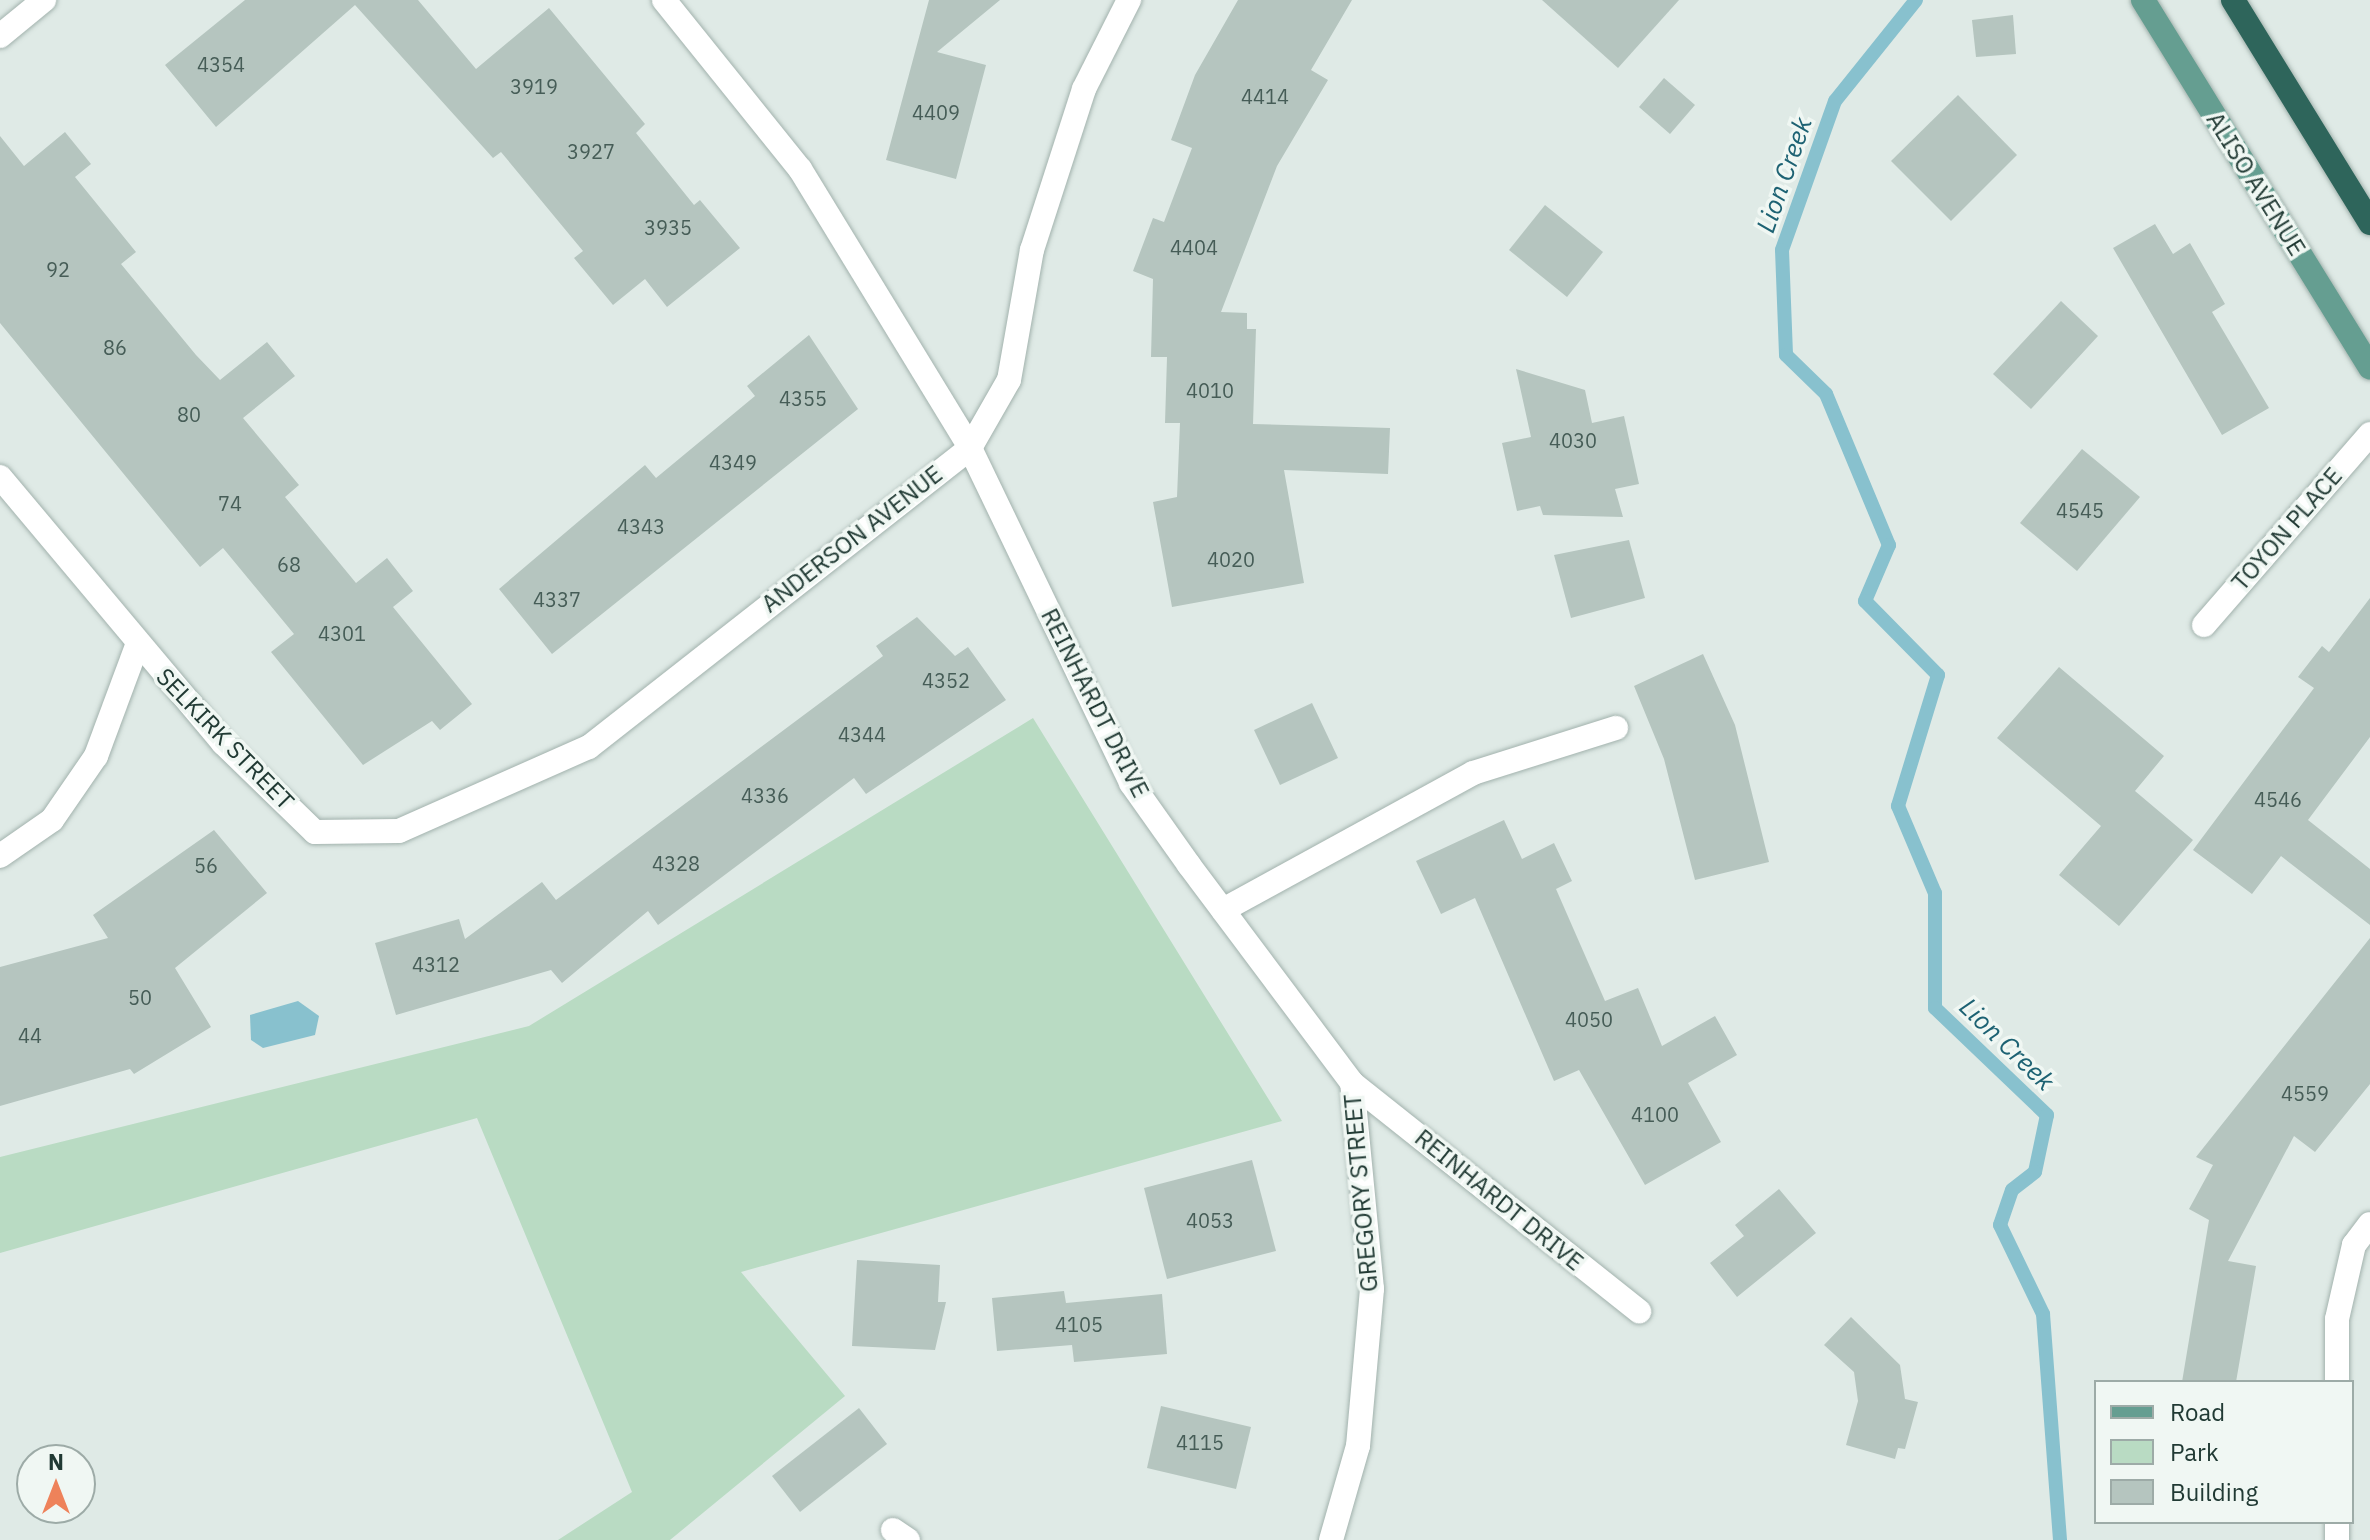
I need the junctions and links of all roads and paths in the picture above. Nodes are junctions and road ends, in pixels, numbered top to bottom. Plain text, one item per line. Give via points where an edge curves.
1 (44, 0) edge
2 (664, 0) edge
3 (1129, 0) edge
4 (2143, 0) edge
5 (2233, 0) edge
6 (0, 36) edge
7 (2370, 223) edge
8 (2370, 368) edge
9 (2370, 434) edge
10 (970, 448) junction
11 (0, 477) edge
12 (2204, 625) dead end
13 (137, 646) junction
14 (1616, 728) dead end
15 (315, 832) joint
16 (0, 856) edge
17 (1223, 910) junction
18 (1352, 1083) junction
19 (2370, 1224) edge
20 (1639, 1311) dead end
21 (2337, 1380) edge
22 (1331, 1540) edge

1 - 6 street
2 - 10 street, REINHARDT DRIVE via 800,169
3 - 10 street, ANDERSON AVENUE via 1084,89 1032,250 1009,380
4 - 8 main road, ALISO AVENUE
5 - 7 highway
9 - 12 street, TOYON PLACE
10 - 15 street, ANDERSON AVENUE via 589,747 399,831
10 - 17 street, REINHARDT DRIVE via 1131,783
11 - 13 street, SELKIRK STREET
13 - 15 street, SELKIRK STREET
13 - 16 street, SELKIRK STREET via 96,756 52,820
14 - 17 street via 1473,773
17 - 18 street, REINHARDT DRIVE
18 - 20 street, REINHARDT DRIVE
18 - 22 street, GREGORY STREET via 1372,1289 1358,1446
19 - 21 street via 2354,1245 2337,1319

